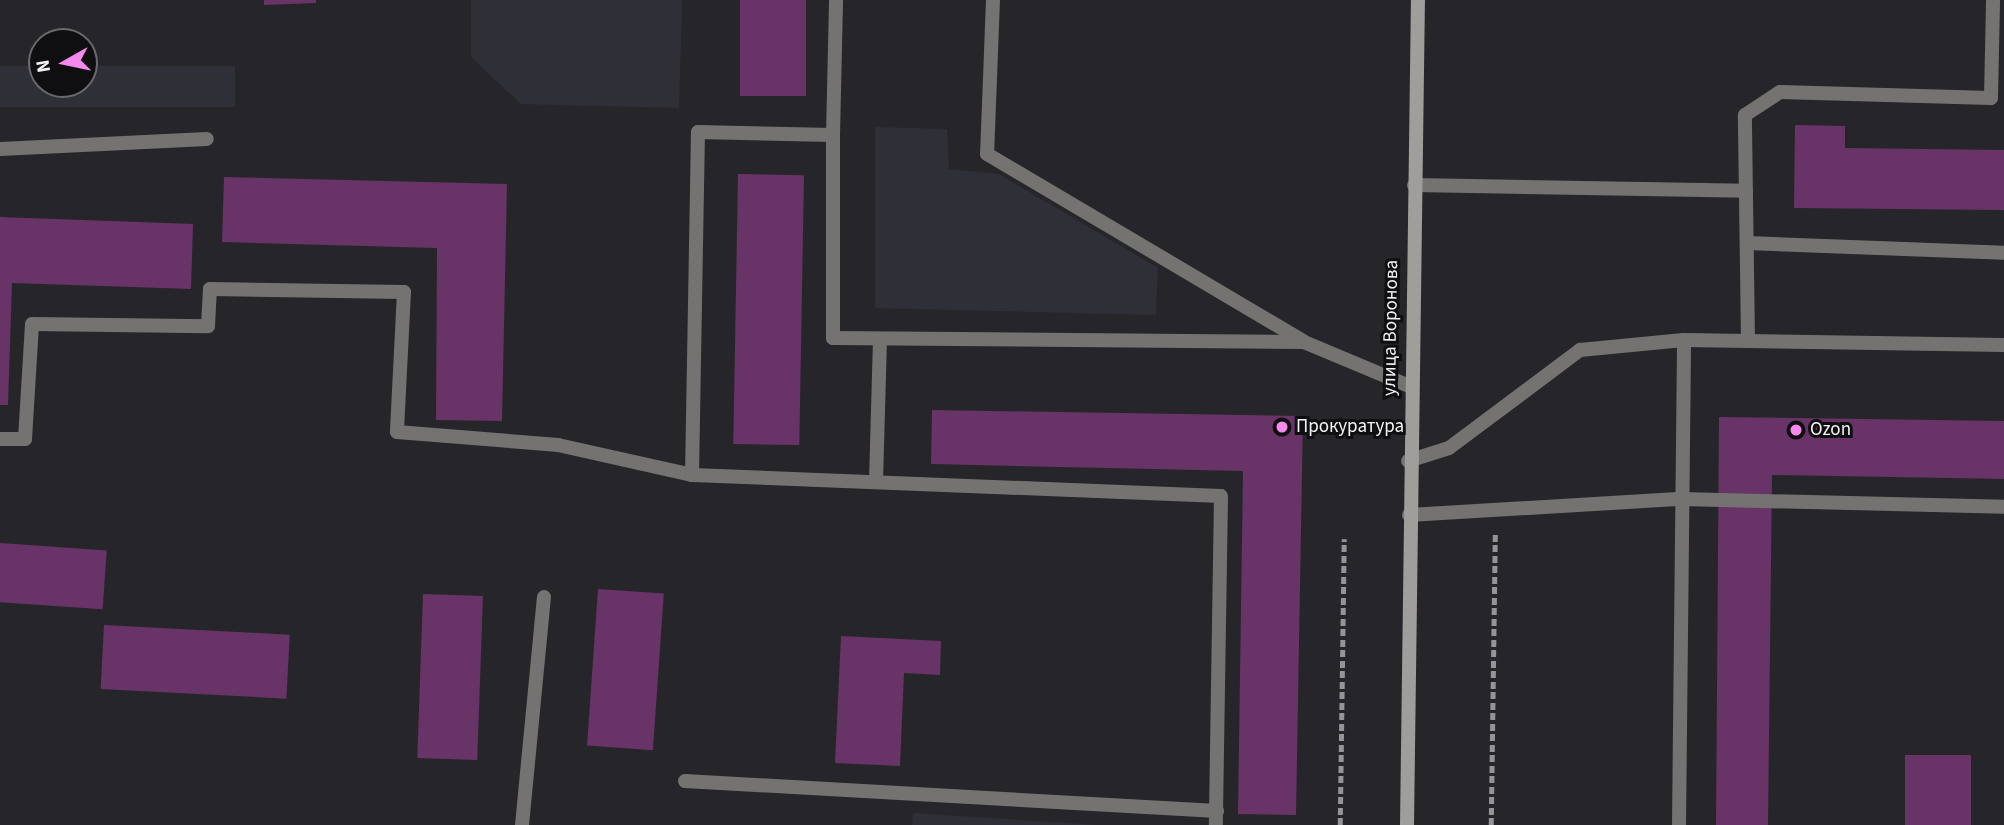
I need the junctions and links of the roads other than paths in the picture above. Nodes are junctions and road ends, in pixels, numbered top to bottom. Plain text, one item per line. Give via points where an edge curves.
1 (836, 0) edge
2 (993, 0) edge
3 (1418, 0) edge
4 (1993, 0) edge
5 (833, 135) junction
6 (207, 139) dead end
7 (0, 149) edge
8 (1414, 185) junction
9 (1746, 191) junction
10 (1747, 243) junction
11 (2004, 253) edge
12 (880, 338) junction
13 (1684, 340) junction
14 (1748, 341) junction
15 (1304, 342) junction
16 (2004, 345) edge
17 (1409, 386) junction
18 (0, 439) edge
19 (1408, 461) junction
20 (692, 475) junction
21 (876, 482) junction
22 (1682, 499) junction
23 (2004, 507) edge
24 (1409, 515) junction
25 (544, 597) dead end
26 (685, 781) dead end
27 (1217, 818) edge
28 (522, 825) edge
29 (1407, 825) edge
30 (1679, 825) edge

1 - 5 street
2 - 15 street via 987,154
3 - 8 street, улица Воронова
4 - 9 street via 1991,97 1780,92 1745,115
5 - 12 street via 833,338
5 - 20 street via 698,132
6 - 7 street
8 - 9 street
8 - 17 street, улица Воронова
9 - 10 street
10 - 11 street
10 - 14 street
12 - 15 street
12 - 21 street
13 - 14 street
13 - 19 street via 1580,350 1449,448
13 - 22 street
14 - 16 street
15 - 17 street
17 - 19 street, улица Воронова
18 - 20 street via 25,439 32,324 208,326 210,289 404,292 397,432 558,445
19 - 24 street, улица Воронова
20 - 21 street
21 - 27 street via 1221,496
22 - 23 street
22 - 24 street
22 - 30 street
24 - 29 street, улица Воронова
25 - 28 street
26 - 27 street

